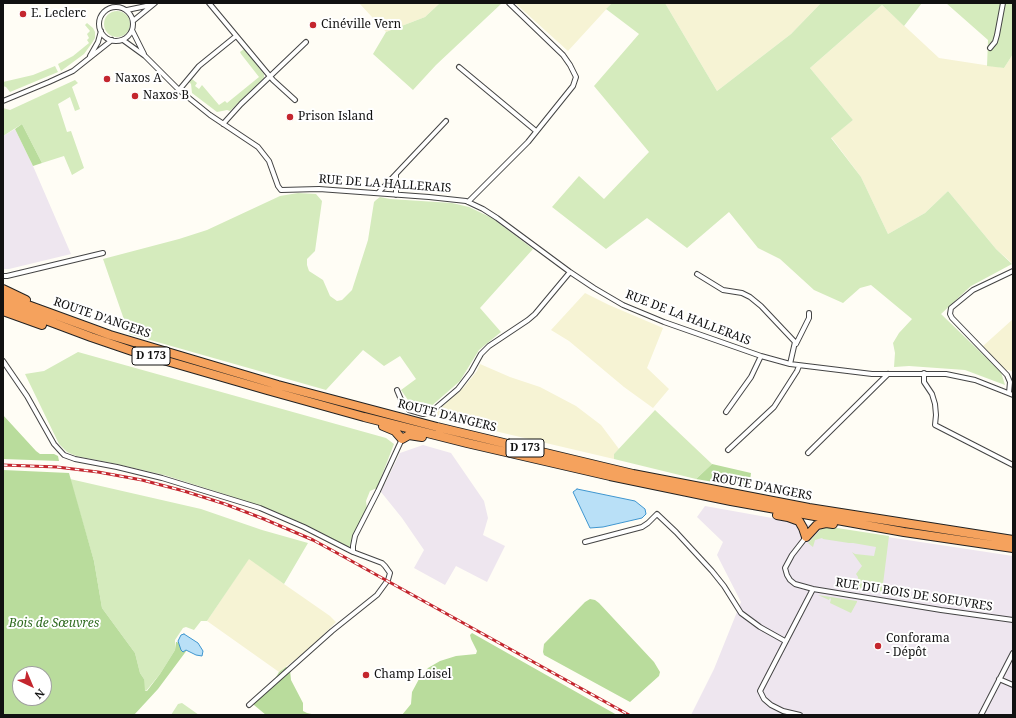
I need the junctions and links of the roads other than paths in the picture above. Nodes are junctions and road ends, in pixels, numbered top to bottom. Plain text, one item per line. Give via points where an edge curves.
1 (110, 3) edge
2 (119, 3) edge
3 (210, 3) edge
4 (509, 3) edge
5 (1003, 3) edge
6 (154, 4) edge
7 (109, 8) junction
8 (125, 9) junction
9 (133, 21) junction
10 (132, 30) junction
11 (101, 31) junction
12 (236, 36) junction
13 (112, 40) junction
14 (123, 40) junction
15 (306, 42) dead end
16 (990, 48) dead end
17 (145, 56) junction
18 (89, 59) junction
19 (459, 67) dead end
20 (270, 76) junction
21 (179, 90) junction
22 (295, 100) dead end
23 (3, 101) edge
24 (446, 121) dead end
25 (223, 124) junction
26 (536, 131) junction
27 (396, 174) junction
28 (378, 193) junction
29 (396, 194) junction
30 (468, 202) junction
31 (103, 253) dead end
32 (1013, 271) edge
33 (570, 272) junction
34 (697, 274) dead end
35 (3, 276) edge
36 (3, 290) edge
37 (3, 296) edge
38 (3, 304) edge
39 (3, 311) edge
40 (47, 312) junction
41 (809, 313) dead end
42 (91, 337) junction
43 (796, 344) junction
44 (762, 356) junction
45 (3, 361) edge
46 (790, 364) junction
47 (799, 366) junction
48 (924, 373) junction
49 (888, 374) junction
50 (398, 390) dead end
51 (1011, 394) edge
52 (726, 412) dead end
53 (364, 417) junction
54 (402, 439) junction
55 (468, 443) junction
56 (728, 450) dead end
57 (808, 453) dead end
58 (1013, 465) edge
59 (731, 501) junction
60 (904, 532) junction
61 (806, 537) junction
62 (1013, 540) edge
63 (585, 542) dead end
64 (1013, 548) edge
65 (353, 552) junction
66 (813, 589) junction
67 (1013, 620) edge
68 (785, 641) junction
69 (1013, 653) edge
70 (999, 679) junction
71 (1013, 685) edge
72 (249, 705) dead end
73 (800, 715) edge
74 (981, 715) edge

1 - 7 street
2 - 8 street
3 - 12 street
4 - 26 street via 564,55 576,77 573,86
5 - 16 street via 997,35
6 - 8 street
6 - 9 street
7 - 8 street
7 - 11 street via 101,16
8 - 9 street
9 - 10 street
10 - 14 street
10 - 17 street
11 - 13 street
11 - 18 street
12 - 20 street
12 - 21 street via 199,66
13 - 14 street
13 - 18 street
14 - 17 street
15 - 20 street
17 - 21 street
18 - 23 street via 61,76
19 - 26 street
20 - 22 street
20 - 25 street
21 - 25 street
24 - 27 street
25 - 28 street, RUE DE LA HALLERAIS via 258,147 268,161 278,188 285,191 312,189
26 - 30 street
27 - 28 street
27 - 29 street
28 - 29 street, RUE DE LA HALLERAIS
29 - 30 street, RUE DE LA HALLERAIS
30 - 33 street, RUE DE LA HALLERAIS via 498,218
31 - 35 street
32 - 51 street via 973,290 951,308 950,314 1007,375
33 - 44 street, RUE DE LA HALLERAIS via 602,294 635,310
33 - 50 street via 536,314 489,346 481,354 463,384 431,412 423,414 405,407
34 - 43 street via 723,290 750,297
36 - 40 highway via 38,305
37 - 40 highway, ROUTE D'ANGERS / D 173
38 - 42 highway, ROUTE D'ANGERS / D 173
39 - 42 highway via 81,338
40 - 62 highway, ROUTE D'ANGERS / D 173 via 129,342 278,385 632,474 809,508
41 - 43 street
42 - 53 highway, ROUTE D'ANGERS / D 173
43 - 46 street
44 - 46 street, RUE DE LA HALLERAIS
44 - 52 street via 751,377
45 - 65 street via 27,396 54,444 64,455 162,478 260,508
46 - 47 street, RUE DE LA HALLERAIS
47 - 49 street, RUE DE LA HALLERAIS
47 - 56 street via 774,407
48 - 49 street, RUE DE LA HALLERAIS
48 - 51 street, RUE DE LA HALLERAIS via 964,377
48 - 58 street via 924,382 932,394 935,425
49 - 57 street
53 - 54 highway via 395,431
53 - 55 highway, ROUTE D'ANGERS / D 173
54 - 55 highway via 416,435 459,445
54 - 65 street via 355,536
55 - 59 highway, ROUTE D'ANGERS / D 173
59 - 60 highway, ROUTE D'ANGERS / D 173
59 - 61 highway via 744,507 799,521
60 - 61 highway via 885,532 826,523 817,525
60 - 64 highway, ROUTE D'ANGERS / D 173
61 - 66 street, RUE DU BOIS DE SOEUVRES via 785,568 790,580 795,584
63 - 68 street via 642,527 657,514 712,571 741,613
65 - 72 street via 382,563 389,571 388,580 377,594
66 - 67 street, RUE DU BOIS DE SOEUVRES
66 - 68 street
68 - 73 street via 760,691 772,705
69 - 70 street
70 - 71 street
70 - 74 street

